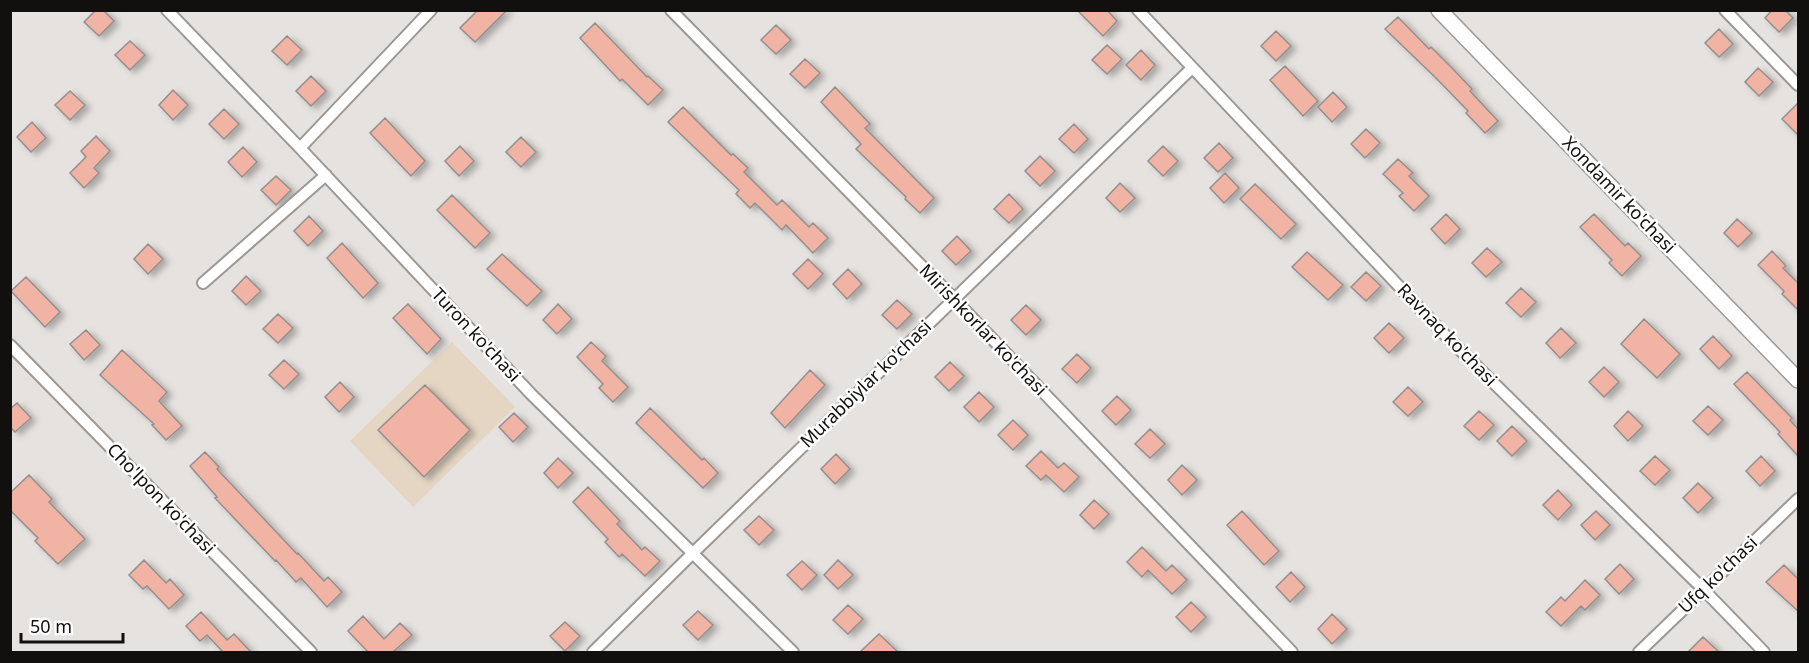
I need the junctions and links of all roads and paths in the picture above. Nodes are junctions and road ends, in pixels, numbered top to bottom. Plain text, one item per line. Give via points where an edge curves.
1 (167, 10) edge
2 (431, 10) edge
3 (671, 10) edge
4 (1138, 10) edge
5 (1439, 10) edge
6 (1725, 10) edge
7 (1192, 68) junction
8 (1798, 86) edge
9 (300, 148) junction
10 (326, 175) junction
11 (203, 283) dead end
12 (954, 299) junction
13 (10, 345) edge
14 (1798, 380) edge
15 (1798, 499) edge
16 (694, 552) junction
17 (1703, 589) junction
18 (311, 652) edge
19 (593, 652) edge
20 (793, 652) edge
21 (1292, 652) edge
22 (1639, 652) edge
23 (1764, 652) edge

1 - 9 street, Turon ko'chasi
2 - 9 street
3 - 12 street, Mirishkorlar ko'chasi
4 - 7 street, Ravnaq ko'chasi
5 - 14 main road, Xondamir ko'chasi
6 - 8 street
7 - 12 street, Murabbiylar ko'chasi
7 - 17 street, Ravnaq ko'chasi via 1445,335
9 - 10 street, Turon ko'chasi
10 - 11 street
10 - 16 street, Turon ko'chasi via 531,394
12 - 16 street, Murabbiylar ko'chasi
12 - 21 street, Mirishkorlar ko'chasi
13 - 18 street, Cho'lpon ko'chasi
15 - 17 street, Ufq ko'chasi
16 - 19 street, Murabbiylar ko'chasi
16 - 20 street, Turon ko'chasi
17 - 22 street, Ufq ko'chasi
17 - 23 street, Ravnaq ko'chasi

